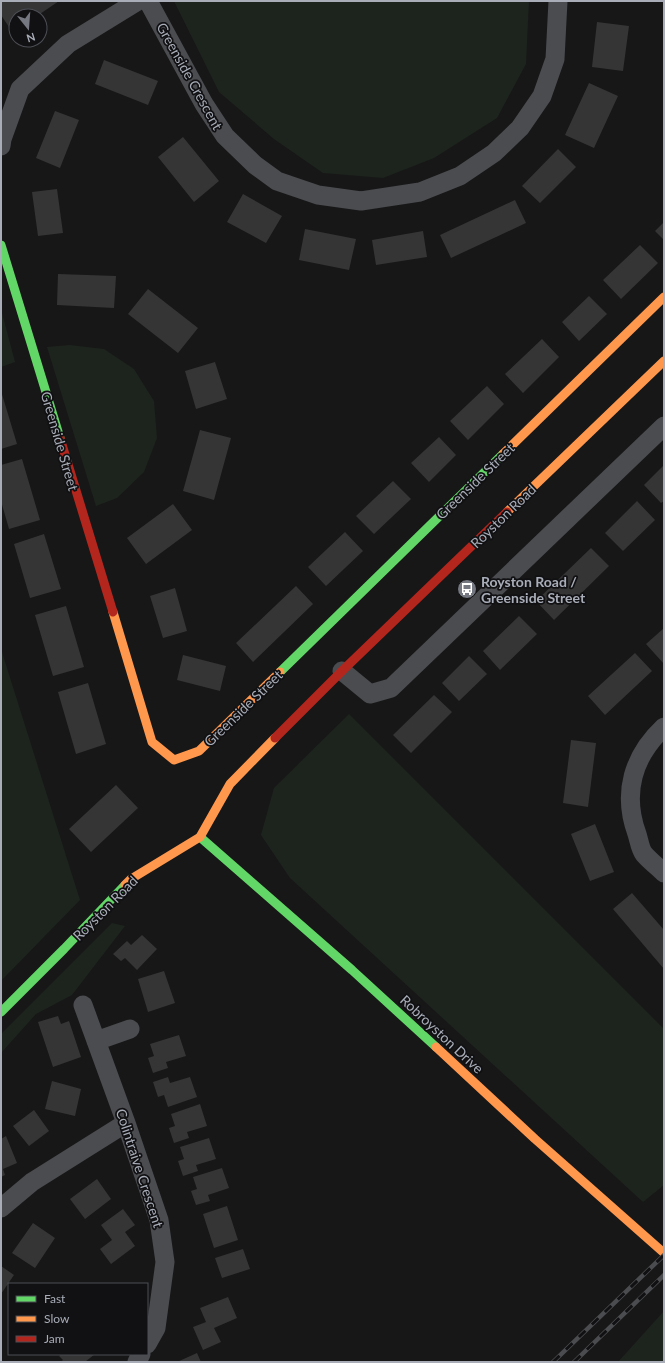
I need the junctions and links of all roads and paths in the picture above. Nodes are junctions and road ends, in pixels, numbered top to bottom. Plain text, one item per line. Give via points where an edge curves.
1 (138, 1) edge
2 (148, 1) edge
3 (558, 1) edge
4 (1, 146) edge
5 (1, 245) edge
6 (664, 296) edge
7 (664, 361) edge
8 (664, 426) edge
9 (342, 671) junction
10 (664, 727) edge
11 (200, 837) junction
12 (664, 874) edge
13 (83, 1005) dead end
14 (1, 1012) edge
15 (130, 1030) dead end
16 (96, 1041) junction
17 (126, 1122) junction
18 (1, 1208) edge
19 (664, 1253) edge
20 (148, 1342) edge

1 - 4 street via 68,44 20,89
2 - 3 street, Greenside Crescent via 224,136 277,181 318,195 361,201 420,192 460,176 494,153 520,128 542,96 555,59
5 - 6 street, Greenside Street via 152,742 174,760 199,751
7 - 9 street, Royston Road
8 - 9 street via 391,688 370,694
9 - 11 street, Royston Road via 230,784
10 - 12 street via 642,753 632,776 630,795 632,822 644,853
11 - 14 street, Royston Road via 131,879
11 - 19 street, Robroyston Drive via 352,970 535,1140
13 - 16 street, Colintraive Crescent
15 - 16 street
16 - 17 street, Colintraive Crescent
17 - 18 street via 32,1182
17 - 20 street, Colintraive Crescent via 159,1220 165,1262 156,1328

